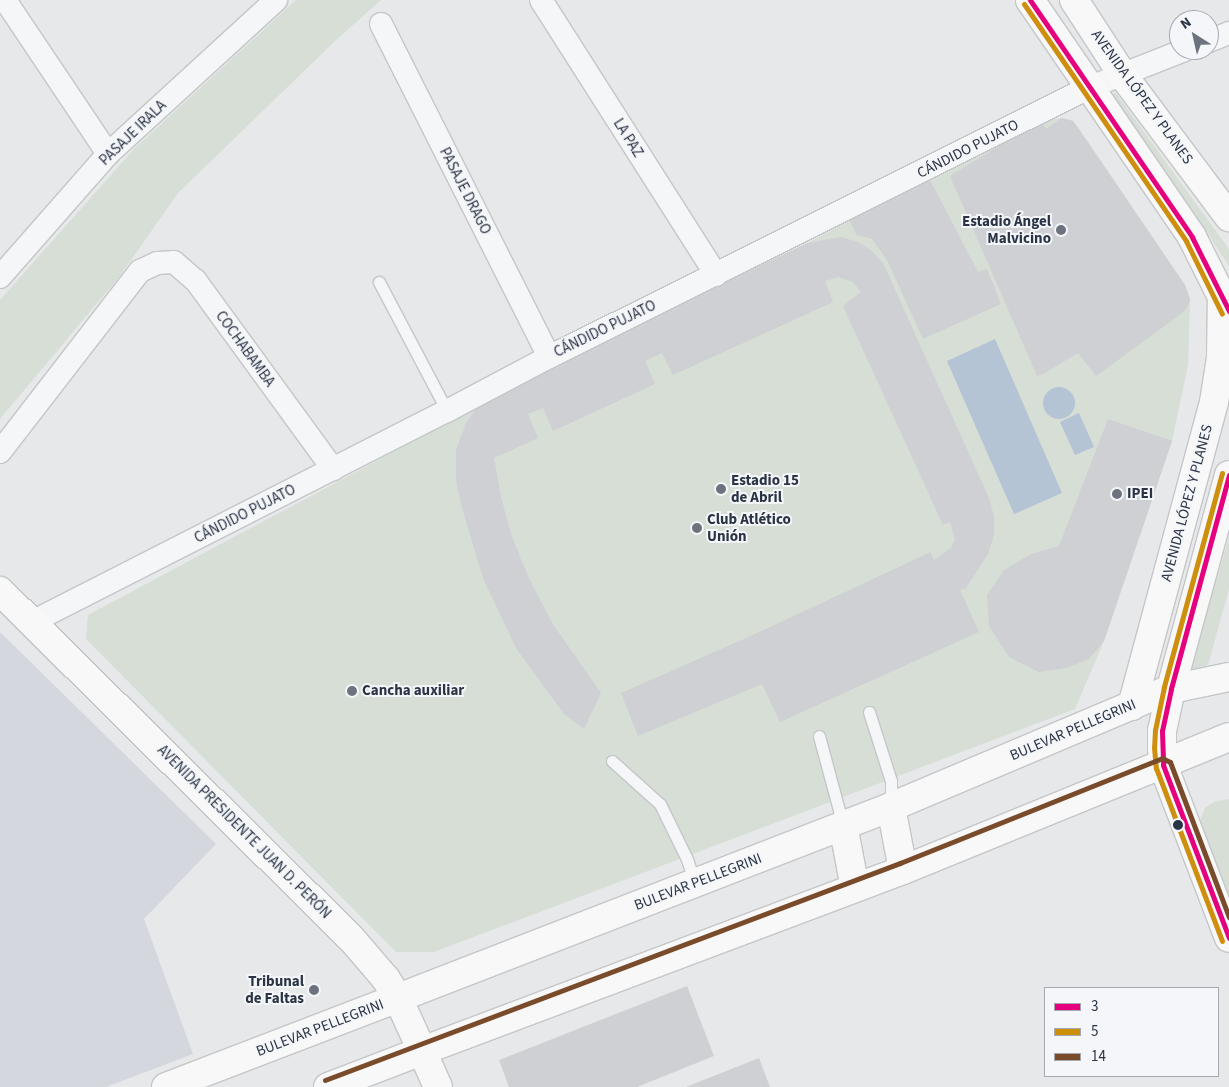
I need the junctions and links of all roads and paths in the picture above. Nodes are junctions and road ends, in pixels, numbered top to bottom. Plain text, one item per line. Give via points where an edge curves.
1 (4, 0) edge
2 (276, 0) edge
3 (541, 0) edge
4 (1030, 0) edge
5 (1074, 0) edge
6 (380, 24) dead end
7 (1169, 56) edge
8 (1122, 74) junction
9 (1088, 88) junction
10 (108, 154) junction
11 (1229, 217) edge
12 (716, 275) junction
13 (0, 277) edge
14 (379, 282) dead end
15 (1225, 304) edge
16 (549, 357) junction
17 (448, 411) junction
18 (0, 452) edge
19 (333, 469) junction
20 (1229, 475) edge
21 (4, 593) edge
22 (32, 622) junction
23 (1229, 677) edge
24 (1171, 689) junction
25 (1132, 706) junction
26 (869, 712) dead end
27 (819, 736) dead end
28 (1229, 737) edge
29 (612, 761) dead end
30 (1162, 765) junction
31 (891, 807) junction
32 (843, 825) junction
33 (903, 870) junction
34 (695, 883) junction
35 (856, 888) junction
36 (1229, 938) edge
37 (398, 998) junction
38 (422, 1050) junction
39 (166, 1087) edge
40 (328, 1087) edge
41 (438, 1087) edge

1 - 10 street
2 - 10 street, PASAJE IRALA
3 - 12 street, LA PAZ
4 - 9 main road, AVENIDA LÓPEZ Y PLANES
5 - 8 main road, AVENIDA LÓPEZ Y PLANES
6 - 16 street, PASAJE DRAGO
7 - 8 street, CÁNDIDO PUJATO
8 - 9 street, CÁNDIDO PUJATO
8 - 11 main road, AVENIDA LÓPEZ Y PLANES
9 - 12 street, CÁNDIDO PUJATO
9 - 15 main road, AVENIDA LÓPEZ Y PLANES via 1167,197 1202,254
10 - 13 street, PASAJE IRALA
12 - 16 street, CÁNDIDO PUJATO
14 - 17 lane
15 - 25 main road, AVENIDA LÓPEZ Y PLANES via 1214,402
16 - 17 street, CÁNDIDO PUJATO
17 - 19 street, CÁNDIDO PUJATO
18 - 19 street, COCHABAMBA via 140,271 157,263 174,262 196,281
19 - 22 street, CÁNDIDO PUJATO
20 - 24 main road
21 - 22 main road, AVENIDA PRESIDENTE JUAN D. PERÓN
22 - 37 main road, AVENIDA PRESIDENTE JUAN D. PERÓN via 350,937 386,978
23 - 24 main road, BULEVAR PELLEGRINI
24 - 25 main road, BULEVAR PELLEGRINI
24 - 30 main road via 1162,730
25 - 31 main road, BULEVAR PELLEGRINI
26 - 31 lane via 891,781
27 - 32 lane
28 - 30 main road
29 - 34 lane via 660,804
30 - 33 main road
30 - 36 main road
31 - 32 main road, BULEVAR PELLEGRINI
31 - 33 main road
32 - 34 main road, BULEVAR PELLEGRINI
32 - 35 main road
33 - 35 main road
34 - 37 main road, BULEVAR PELLEGRINI
35 - 38 main road
37 - 38 main road, AVENIDA PRESIDENTE JUAN D. PERÓN
37 - 39 main road, BULEVAR PELLEGRINI
38 - 40 main road
38 - 41 main road, AVENIDA PRESIDENTE JUAN D. PERÓN

